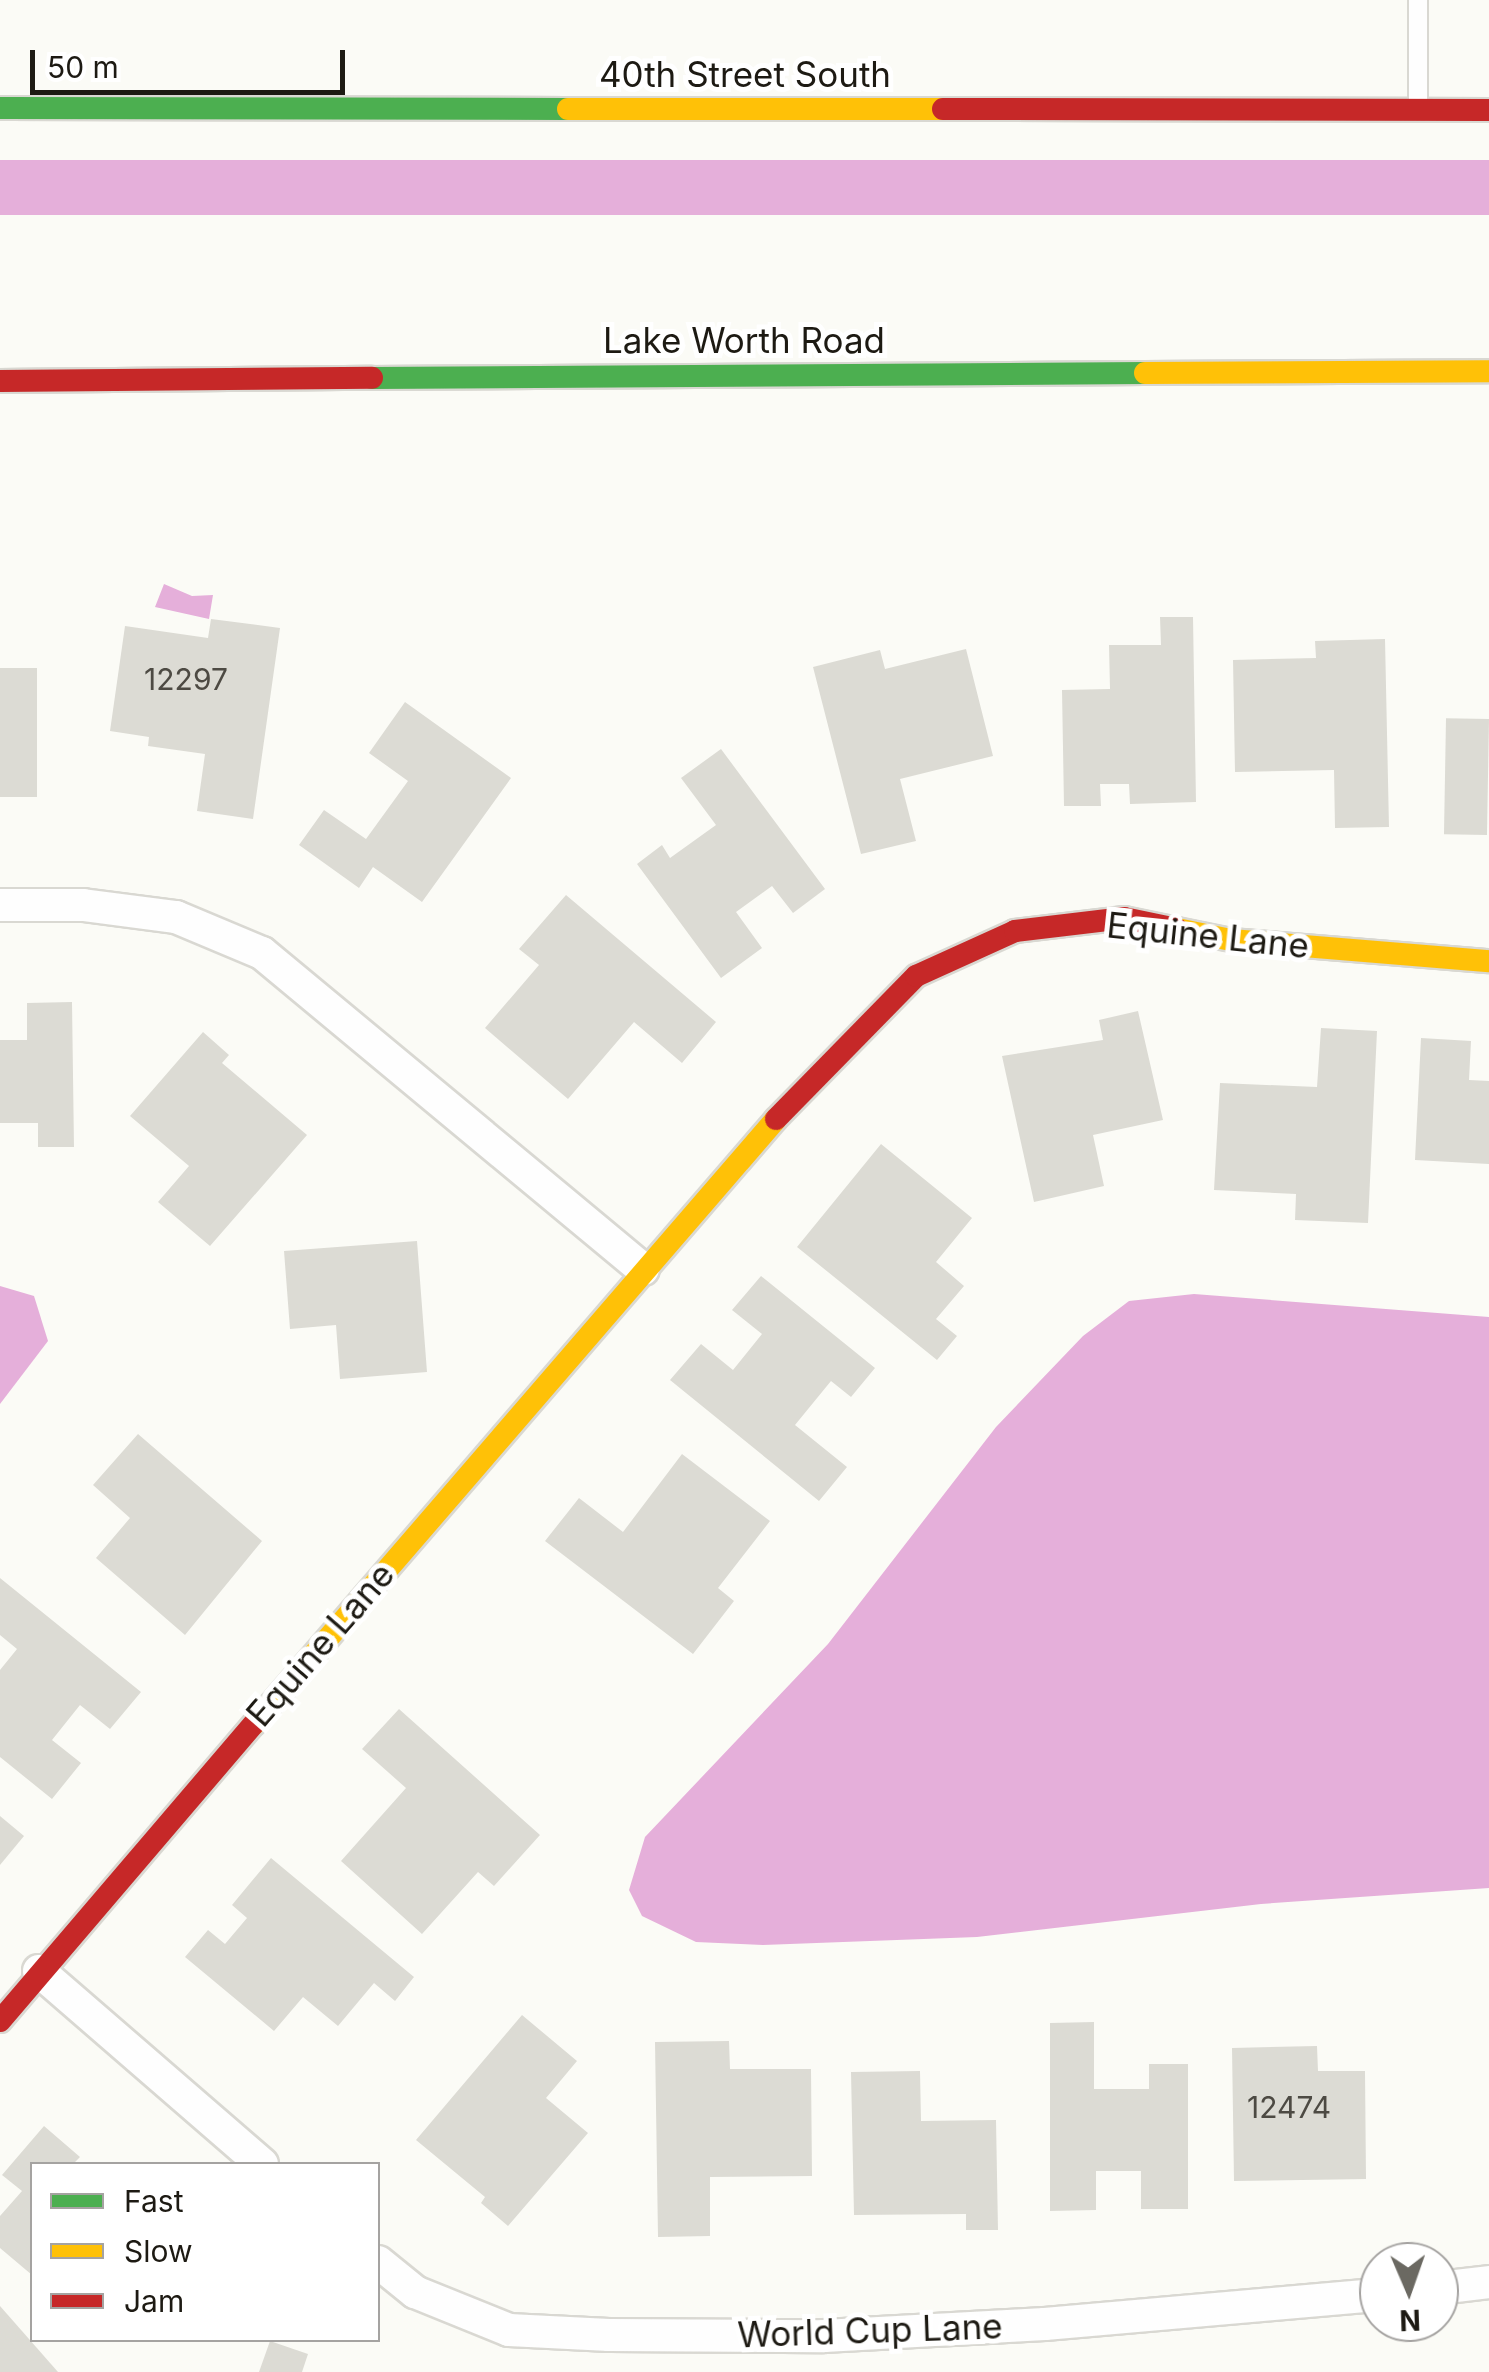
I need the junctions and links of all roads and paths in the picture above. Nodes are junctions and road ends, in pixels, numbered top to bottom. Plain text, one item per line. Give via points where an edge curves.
1 (1418, 0) edge
2 (0, 108) edge
3 (1418, 110) junction
4 (1489, 110) edge
5 (1489, 371) edge
6 (0, 380) edge
7 (0, 905) edge
8 (1489, 961) edge
9 (643, 1269) junction
10 (38, 1972) junction
11 (0, 2021) edge
12 (260, 2162) edge
13 (380, 2264) edge
14 (1489, 2282) edge
15 (1459, 2286) edge
16 (1359, 2297) edge

1 - 3 lane
2 - 3 street, 40th Street South
3 - 4 street, 40th Street South
5 - 6 street, Lake Worth Road
7 - 9 street via 83,904 176,917 262,953
8 - 9 street, Equine Lane via 1231,940 1124,918 1016,931 916,976 836,1051
9 - 10 street, Equine Lane
10 - 11 street, Equine Lane
10 - 12 street
13 - 16 street, World Cup Lane via 415,2292 510,2330 609,2335 824,2336
14 - 15 street

